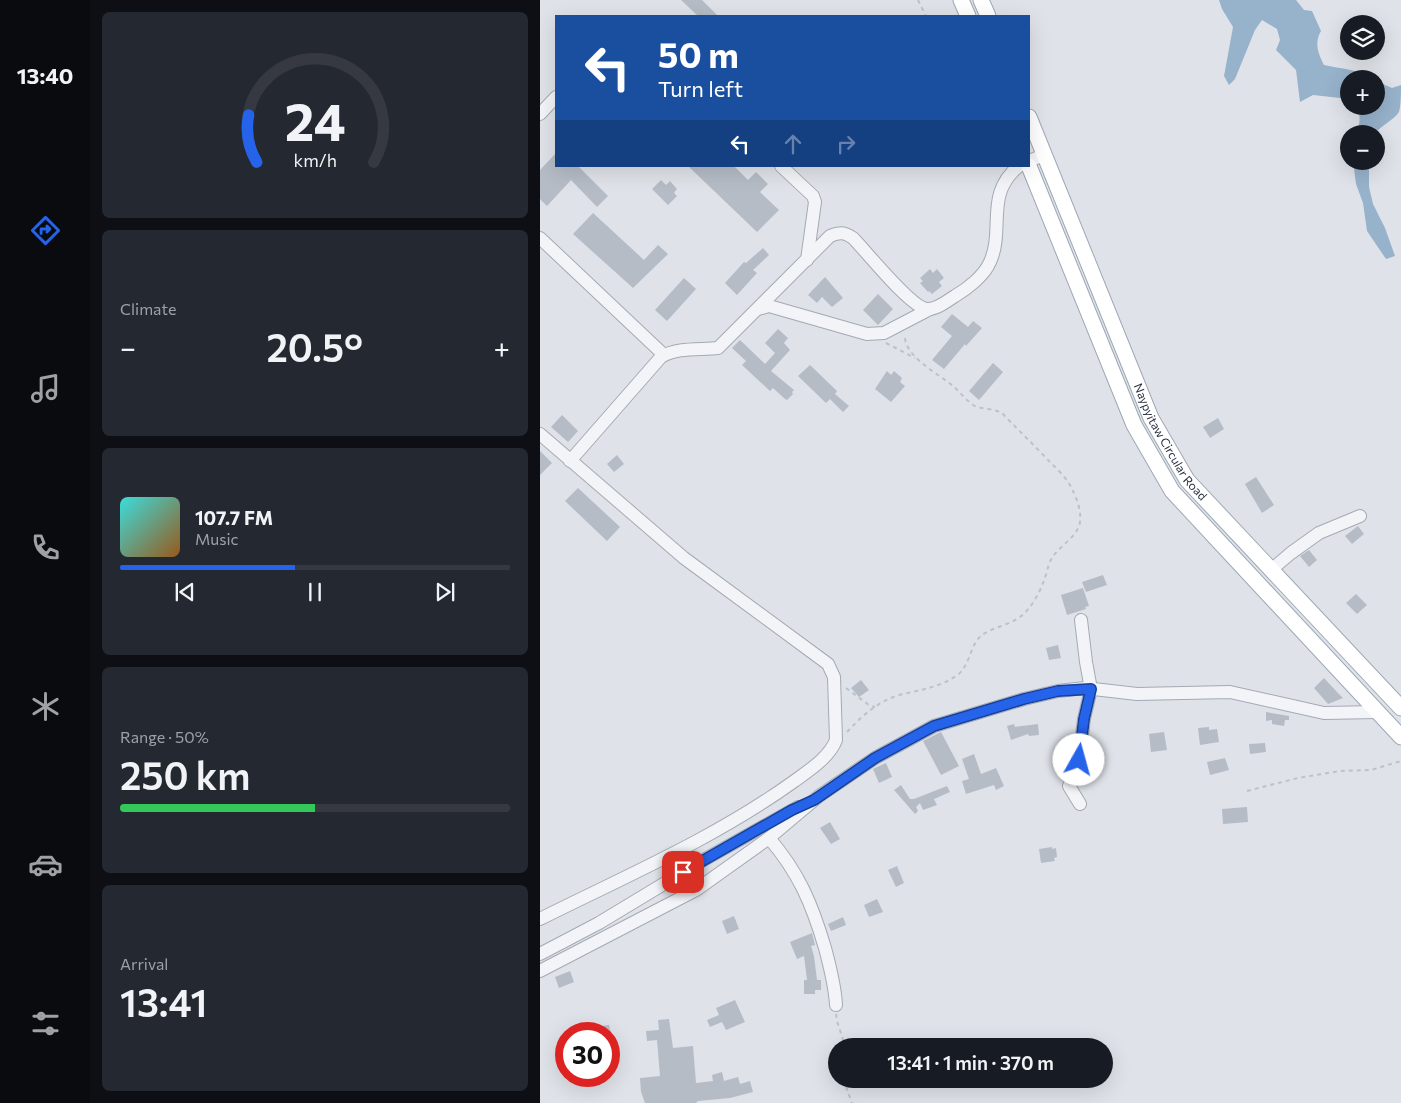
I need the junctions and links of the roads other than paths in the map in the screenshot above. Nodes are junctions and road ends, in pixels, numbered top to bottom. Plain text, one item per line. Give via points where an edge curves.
1 (961, 0) edge
2 (981, 0) edge
3 (968, 15) edge
4 (988, 15) edge
5 (555, 98) edge
6 (540, 114) edge
7 (1030, 120) edge
8 (1044, 155) junction
9 (1030, 161) edge
10 (782, 167) edge
11 (1018, 167) edge
12 (1029, 167) edge
13 (540, 238) edge
14 (807, 260) junction
15 (758, 309) junction
16 (930, 309) junction
17 (664, 355) junction
18 (540, 434) edge
19 (570, 461) junction
20 (1360, 516) dead end
21 (1271, 570) junction
22 (1081, 620) dead end
23 (1091, 689) junction
24 (1401, 708) edge
25 (1377, 712) junction
26 (1401, 737) edge
27 (814, 800) junction
28 (1080, 804) dead end
29 (769, 838) junction
30 (540, 919) edge
31 (540, 954) edge
32 (540, 971) edge
33 (836, 1004) road end

1 - 3 main road
2 - 4 main road
5 - 6 street
7 - 8 main road, Naypyitaw Circular Road
8 - 9 street
8 - 21 main road, Naypyitaw Circular Road via 1151,418 1187,480
10 - 14 street via 813,196 815,202
11 - 16 street via 1000,191 995,248 990,264 963,291
12 - 25 main road via 1134,425 1172,491
13 - 17 street
14 - 15 street
14 - 16 street via 830,236 845,232 909,298
15 - 16 street via 769,306 868,334 884,333
15 - 17 street via 718,348
17 - 19 street
18 - 19 street
19 - 30 street via 684,558 828,664 834,679 836,740 811,769 764,803 697,842
20 - 21 street via 1319,533
21 - 24 main road, Naypyitaw Circular Road
22 - 23 street
23 - 25 street via 1137,694 1230,692 1314,712
23 - 27 street via 1058,691 1024,699 934,726 875,758
23 - 28 street via 1079,760 1070,786
25 - 26 main road
27 - 29 street
27 - 31 street
29 - 32 street via 696,890
29 - 33 street via 785,857 815,913 834,983

